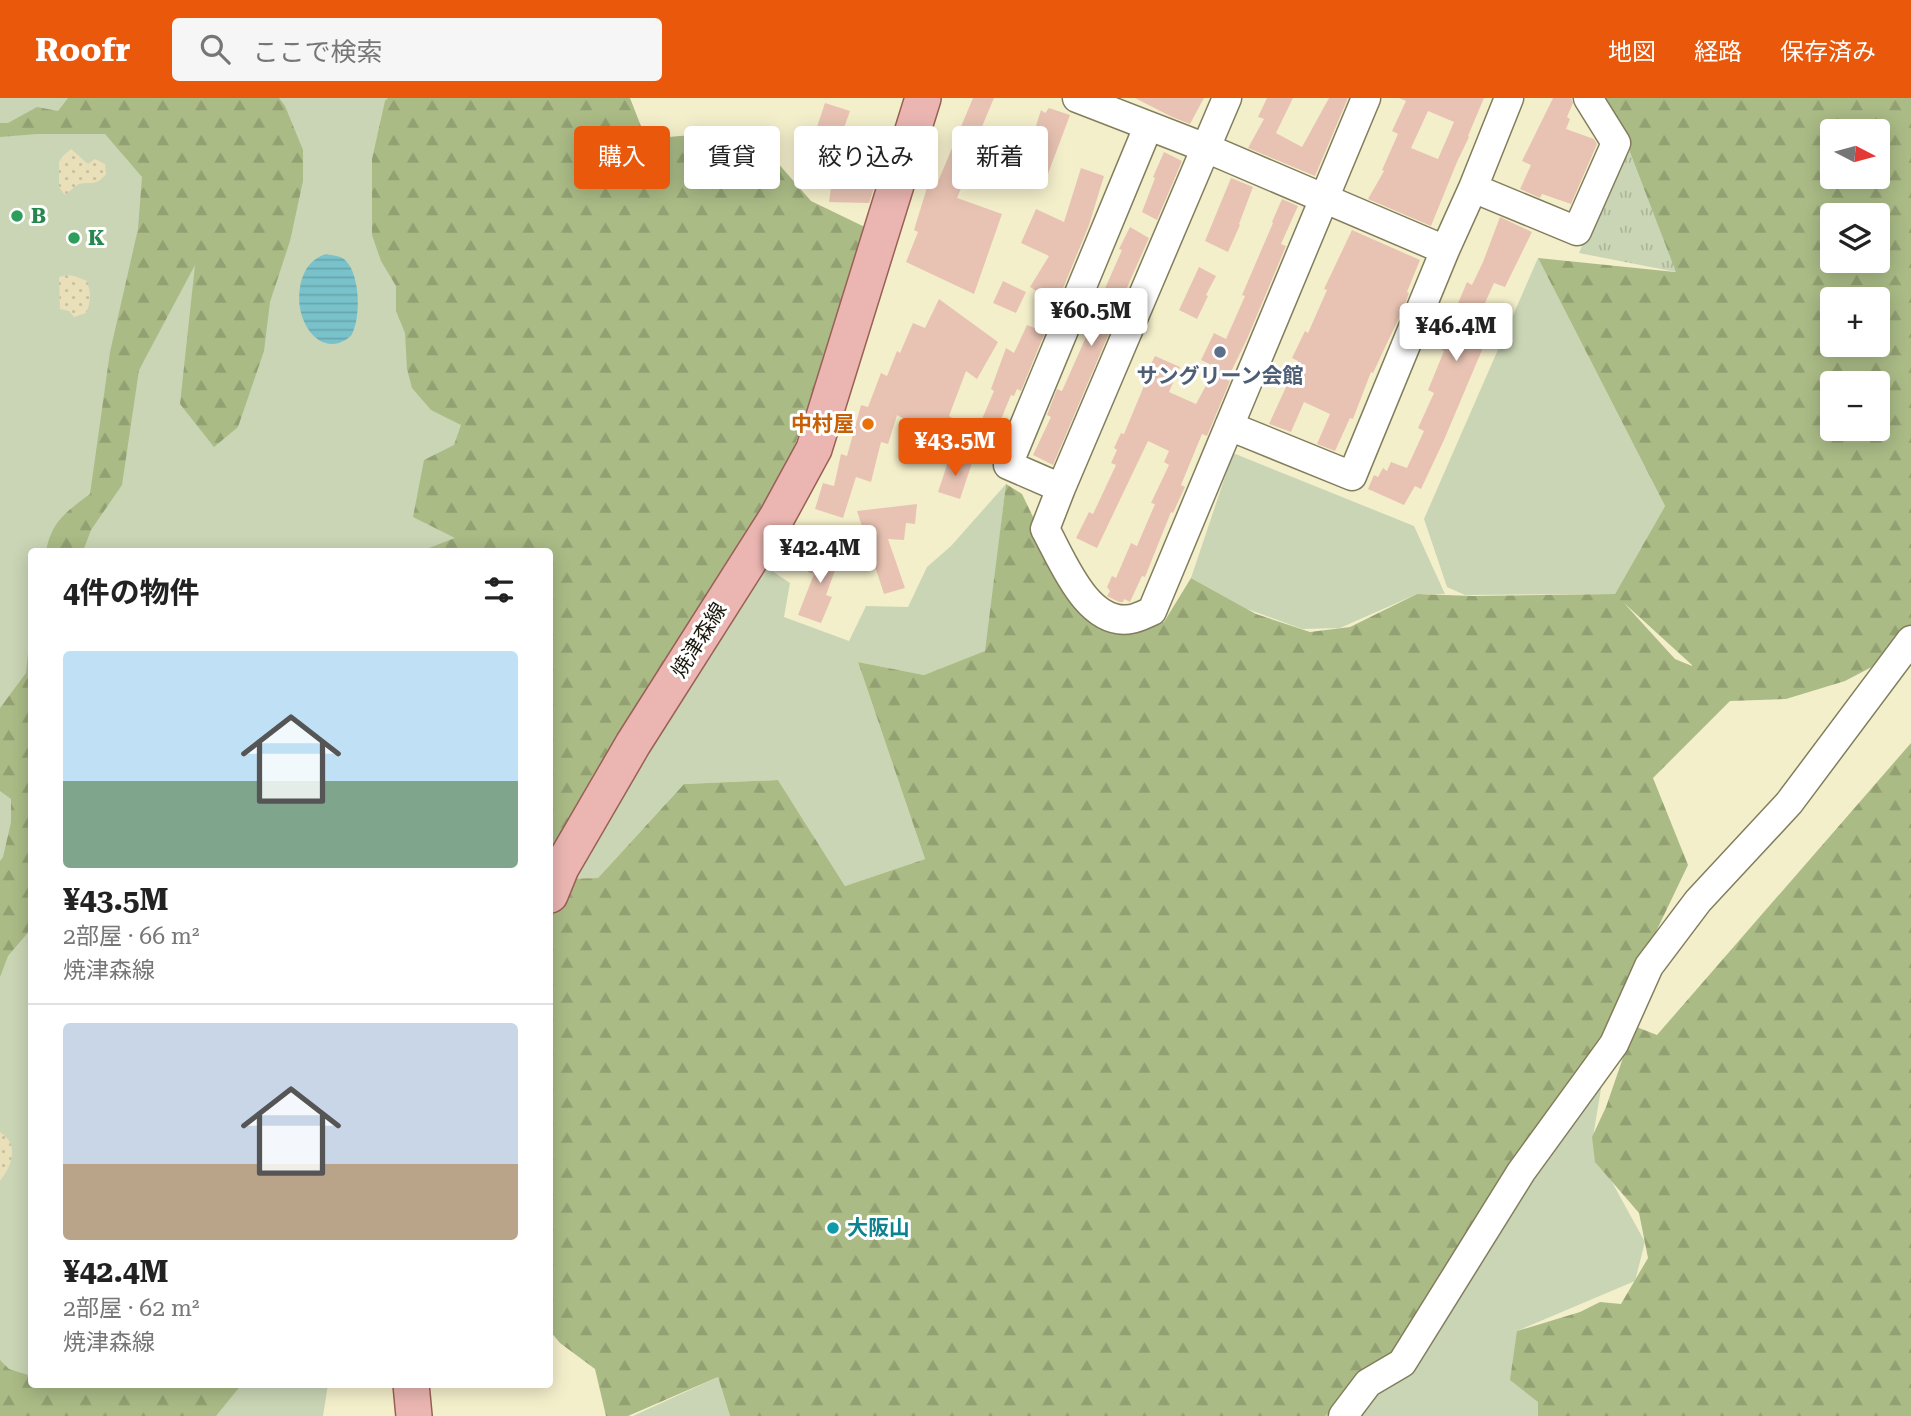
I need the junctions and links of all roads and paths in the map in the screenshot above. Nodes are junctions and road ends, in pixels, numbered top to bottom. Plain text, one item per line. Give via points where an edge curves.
1 (923, 98) edge
2 (1227, 98) edge
3 (1366, 98) edge
4 (1509, 98) edge
5 (1588, 98) edge
6 (1094, 101) edge
7 (1148, 127) junction
8 (1206, 148) junction
9 (1473, 188) junction
10 (1324, 197) junction
11 (1445, 250) junction
12 (1229, 426) junction
13 (1061, 488) junction
14 (1911, 640) edge
15 (553, 888) edge
16 (411, 1388) edge
17 (414, 1416) edge
18 (1343, 1416) edge

1 - 15 main road, 焼津森線 via 814,449 777,517 633,744
2 - 8 street
3 - 10 street
4 - 9 street
5 - 9 street via 1616,143 1577,231
6 - 7 street
7 - 8 street
7 - 13 street via 1008,465
8 - 10 street
8 - 13 street
9 - 11 street
10 - 11 street
10 - 12 street
11 - 12 street via 1352,476
12 - 13 street via 1152,611 1130,620 1106,617 1080,593 1045,528
14 - 18 street via 1789,803 1698,901 1649,966 1614,1044 1521,1172 1402,1363 1368,1383
16 - 17 main road

